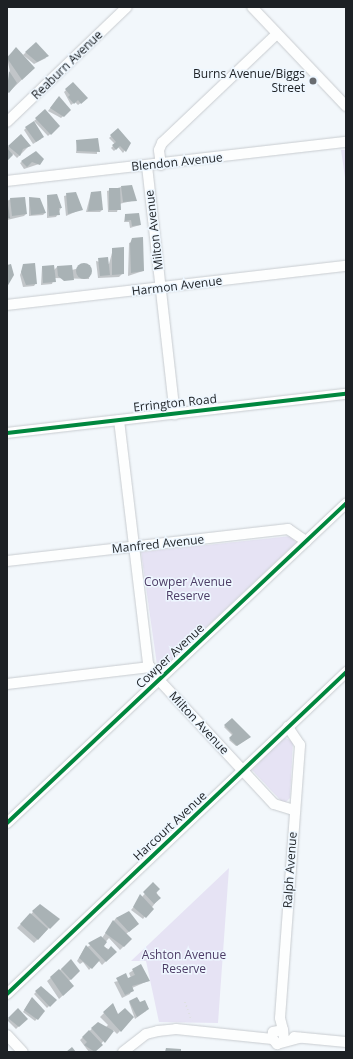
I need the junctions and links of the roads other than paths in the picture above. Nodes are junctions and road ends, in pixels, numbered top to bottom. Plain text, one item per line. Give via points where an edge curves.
1 (127, 7) edge
2 (252, 7) edge
3 (277, 34) junction
4 (346, 106) edge
5 (7, 122) edge
6 (346, 142) edge
7 (161, 165) junction
8 (147, 166) junction
9 (7, 181) edge
10 (346, 266) edge
11 (161, 287) junction
12 (7, 305) edge
13 (346, 394) edge
14 (175, 414) junction
15 (119, 420) junction
16 (7, 433) edge
17 (346, 503) edge
18 (306, 541) junction
19 (133, 546) junction
20 (7, 561) edge
21 (150, 667) junction
22 (346, 672) edge
23 (159, 680) junction
24 (7, 684) edge
25 (288, 727) junction
26 (243, 770) junction
27 (294, 810) junction
28 (7, 824) edge
29 (7, 994) edge
30 (7, 1035) edge
31 (279, 1039) edge
32 (346, 1042) edge
33 (23, 1052) edge
34 (123, 1052) edge

1 - 5 street, Reaburn Avenue
2 - 3 street
3 - 4 street
3 - 7 street via 162,143 158,150
6 - 7 street, Blendon Avenue
7 - 8 street, Blendon Avenue
8 - 9 street, Blendon Avenue
8 - 11 street, Milton Avenue
10 - 11 street, Harmon Avenue
11 - 12 street, Harmon Avenue
11 - 14 street, Milton Avenue
13 - 14 street, Errington Road
14 - 15 street, Errington Road
15 - 16 street, Errington Road
15 - 19 street, Milton Avenue
17 - 18 street, Cowper Avenue
18 - 19 street, Manfred Avenue via 288,529
18 - 23 street, Cowper Avenue
19 - 20 street, Manfred Avenue
19 - 21 street, Milton Avenue via 145,651
21 - 23 street, Milton Avenue
21 - 24 street
22 - 25 street, Harcourt Avenue
23 - 26 street, Milton Avenue
23 - 28 street, Cowper Avenue
25 - 26 street, Harcourt Avenue
25 - 27 street, Ralph Avenue via 300,745
26 - 27 street, Milton Avenue via 274,804
26 - 29 street, Harcourt Avenue
27 - 31 street, Ralph Avenue
30 - 33 street
31 - 32 street
31 - 34 street via 259,1035 158,1030 146,1034

